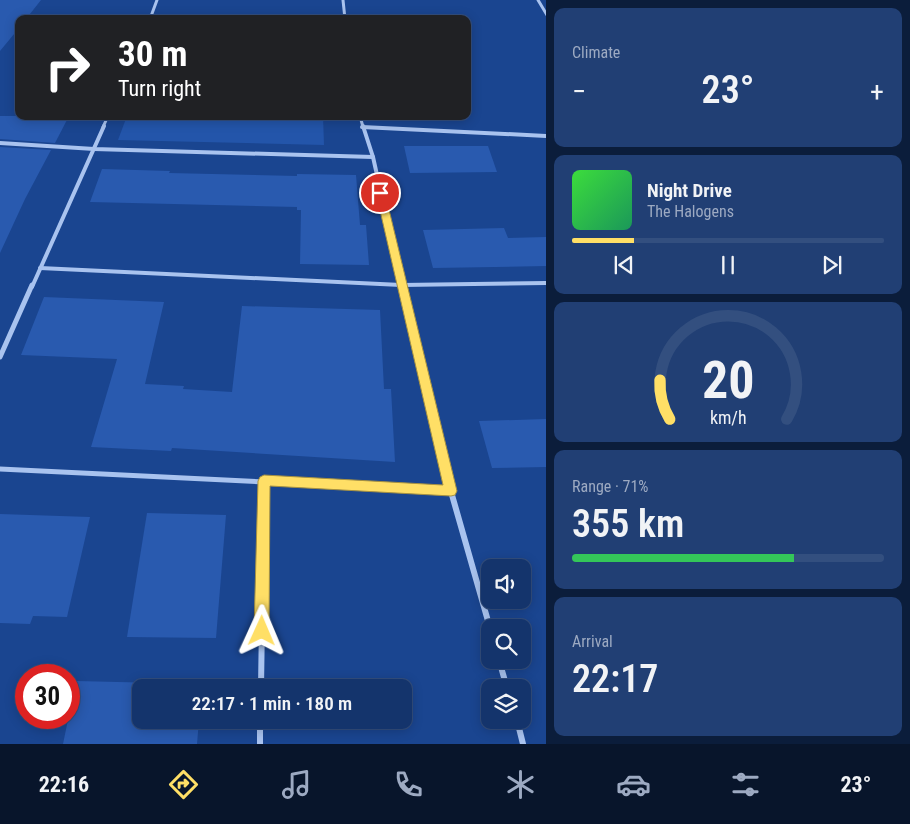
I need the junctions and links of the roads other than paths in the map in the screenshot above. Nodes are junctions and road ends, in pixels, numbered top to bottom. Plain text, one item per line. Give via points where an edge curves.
1 (157, 0) edge
2 (343, 0) edge
3 (538, 0) edge
4 (151, 15) edge
5 (345, 15) edge
6 (546, 15) edge
7 (106, 120) edge
8 (361, 120) edge
9 (362, 127) junction
10 (546, 136) edge
11 (0, 143) edge
12 (94, 149) junction
13 (373, 157) junction
14 (40, 268) junction
15 (546, 283) edge
16 (401, 285) junction
17 (0, 357) edge
18 (0, 468) edge
19 (264, 481) junction
20 (451, 491) junction
21 (487, 619) edge
22 (261, 679) edge
23 (260, 729) edge
24 (519, 729) edge
25 (260, 744) edge
26 (523, 744) edge

1 - 4 street
2 - 5 street
3 - 6 street
7 - 12 street
8 - 9 street
9 - 10 street
9 - 13 street
11 - 12 street
12 - 13 street
12 - 14 street
13 - 16 street
14 - 16 street
14 - 17 street
15 - 16 street
16 - 20 street
18 - 19 street
19 - 20 street
19 - 22 street
20 - 21 street
23 - 25 street
24 - 26 street

